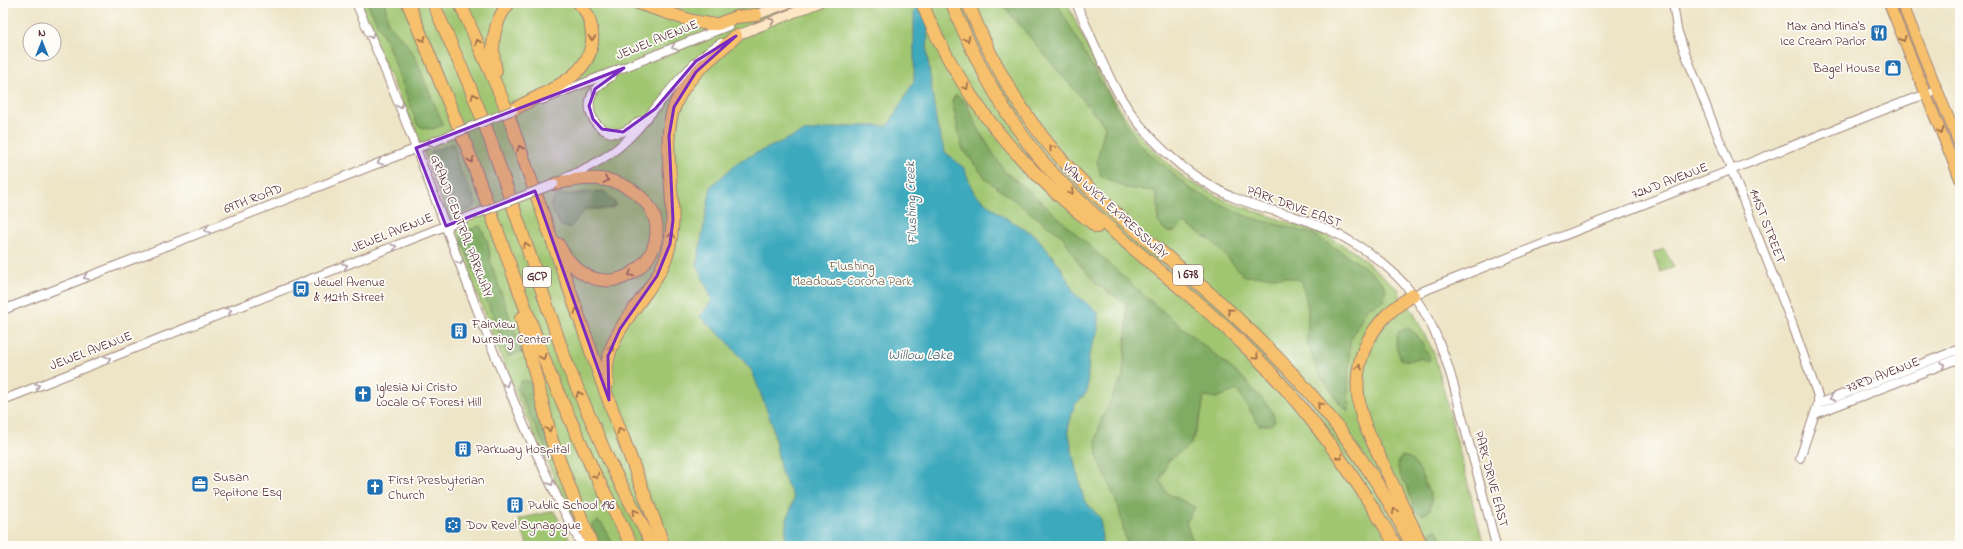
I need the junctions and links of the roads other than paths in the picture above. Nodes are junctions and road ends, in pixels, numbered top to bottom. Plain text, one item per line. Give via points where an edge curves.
1 (356, 3) edge
2 (408, 3) edge
3 (433, 3) edge
4 (460, 3) edge
5 (509, 3) edge
6 (579, 3) edge
7 (638, 3) edge
8 (789, 3) edge
9 (818, 3) edge
10 (922, 3) edge
11 (952, 3) edge
12 (968, 3) edge
13 (1076, 3) edge
14 (1673, 3) edge
15 (1889, 3) edge
16 (1902, 3) edge
17 (756, 16) junction
18 (736, 36) junction
19 (624, 68) junction
20 (1937, 91) junction
21 (1926, 95) junction
22 (508, 107) junction
23 (655, 108) junction
24 (1960, 146) edge
25 (416, 148) junction
26 (1732, 170) junction
27 (1960, 179) edge
28 (554, 184) junction
29 (544, 217) junction
30 (446, 226) junction
31 (501, 242) junction
32 (1144, 257) junction
33 (1412, 295) junction
34 (3, 310) edge
35 (1960, 349) edge
36 (1960, 358) edge
37 (3, 400) edge
38 (609, 400) junction
39 (1818, 404) junction
40 (1815, 414) junction
41 (1800, 458) dead end
42 (582, 546) edge
43 (592, 546) edge
44 (632, 546) edge
45 (653, 546) edge
46 (664, 546) edge
47 (1396, 546) edge
48 (1412, 546) edge
49 (1422, 546) edge
50 (1496, 546) edge

1 -> 25 street, GRAND CENTRAL PARKWAY via 386,69
2 -> 31 highway, GCP
45 -> 3 highway, GCP via 609,461 571,373 487,129
22 -> 4 highway
5 - 22 highway via 499,20 493,45 495,66
6 -> 22 highway via 589,19 592,33 586,60 574,74 556,88
7 - 17 highway via 709,24
8 - 17 main road, JEWEL AVENUE
18 -> 9 main road, JEWEL AVENUE
10 -> 32 highway via 955,70 994,127 1030,169 1105,233
11 -> 32 highway, VAN WYCK EXPRESSWAY / I 678 via 983,73 1002,107 1026,140 1073,194
48 -> 12 highway, VAN WYCK EXPRESSWAY / I 678 via 1396,512 1365,463 1282,363 1217,299 1088,187 1050,146 1006,82
13 - 33 street, PARK DRIVE EAST via 1117,91 1144,129 1172,157 1199,178 1230,196 1321,226 1340,236 1377,260
14 - 26 street, 141ST STREET via 1684,50
15 -> 21 main road
16 - 20 main road
17 -> 19 street, JEWEL AVENUE
18 - 23 street, JEWEL AVENUE via 696,61
38 -> 18 highway via 606,368 612,345 620,329 657,276 670,244 673,220 669,136 674,107 696,72
19 - 22 street, JEWEL AVENUE via 529,105
19 -> 23 street via 597,86 593,92 589,106 594,122 605,130 619,133 633,126
20 - 21 street, 72ND AVENUE
20 - 24 main road
21 - 26 street, 72ND AVENUE
21 -> 27 main road
22 -> 25 street, 69TH ROAD, bridge
29 -> 22 highway
23 - 28 street, JEWEL AVENUE via 632,135 610,154
25 - 30 street, GRAND CENTRAL PARKWAY
25 -> 34 street, 69TH ROAD
26 - 33 street, 72ND AVENUE
26 - 39 street, 141ST STREET via 1793,326 1818,396
28 -> 29 highway via 574,179 596,178 629,188 642,198 651,210 656,227 654,244 647,260 634,273 614,280 596,279 580,271 569,260
28 - 30 street, JEWEL AVENUE, bridge
38 -> 29 highway
37 -> 30 street, JEWEL AVENUE
30 -> 42 street, GRAND CENTRAL PARKWAY via 512,398
31 -> 43 highway via 552,441
31 -> 44 highway, GCP via 560,399
32 -> 47 highway, VAN WYCK EXPRESSWAY / I 678 via 1231,332 1297,402 1344,462
49 -> 33 highway via 1366,428 1357,394 1359,367 1370,337 1384,318
33 - 50 street, PARK DRIVE EAST via 1439,339 1450,369
35 -> 39 street, 73RD AVENUE
40 -> 36 street, 73RD AVENUE
46 -> 38 highway
39 - 40 street, 141ST STREET
40 - 41 street, 141ST STREET

